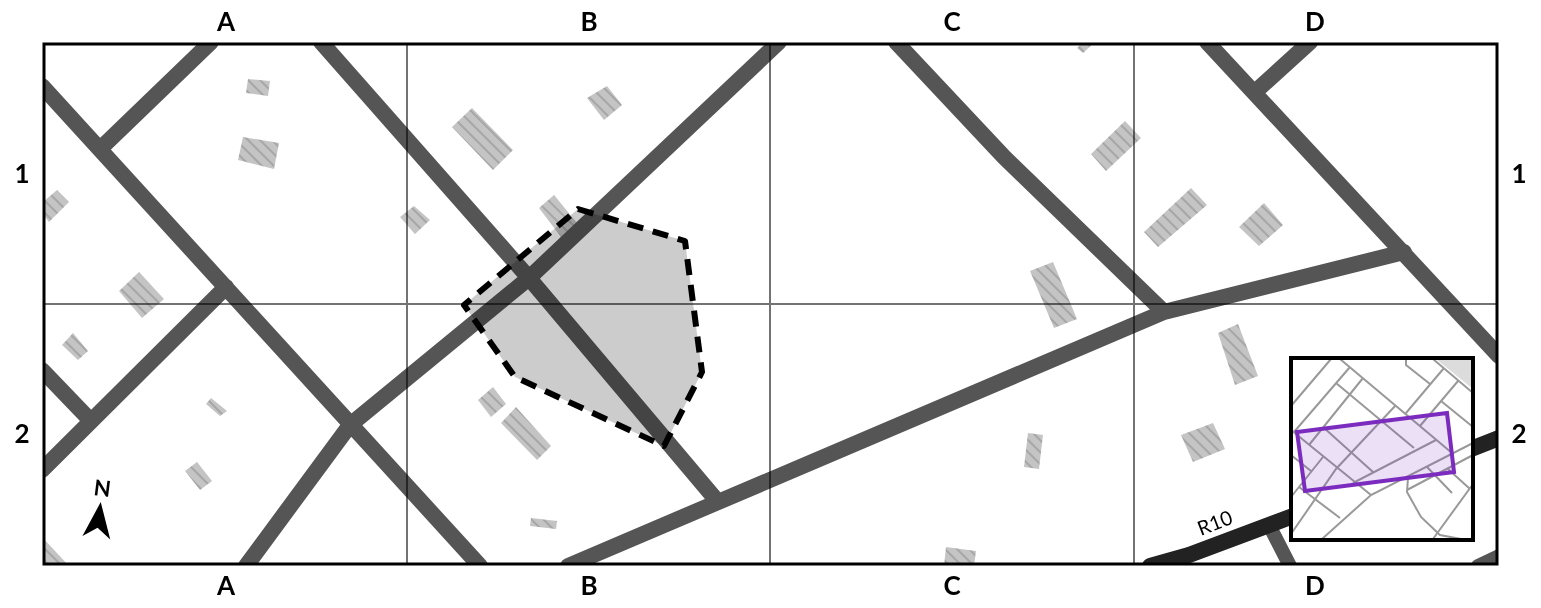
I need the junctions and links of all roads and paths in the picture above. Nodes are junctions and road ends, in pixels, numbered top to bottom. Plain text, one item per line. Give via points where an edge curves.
1 (211, 42) edge
2 (321, 42) edge
3 (779, 42) edge
4 (896, 42) edge
5 (1207, 42) edge
6 (1310, 42) edge
7 (42, 86) edge
8 (1255, 92) junction
9 (100, 149) junction
10 (1404, 252) junction
11 (529, 278) junction
12 (226, 287) junction
13 (1164, 312) junction
14 (1499, 356) edge
15 (42, 370) edge
16 (91, 421) junction
17 (350, 425) junction
18 (1499, 438) edge
19 (1473, 448) edge
20 (42, 470) edge
21 (718, 502) junction
22 (1291, 517) edge
23 (1269, 525) junction
24 (1499, 556) edge
25 (246, 566) edge
26 (480, 566) edge
27 (568, 566) edge
28 (1150, 566) edge
29 (1290, 566) edge
30 (1478, 566) edge

1 - 9 street
2 - 11 street
3 - 11 street
4 - 13 street via 1004,157
5 - 8 street
6 - 8 street
7 - 9 street
8 - 10 street
9 - 12 street
10 - 13 street
10 - 14 street
11 - 17 street
11 - 21 street
12 - 16 street
12 - 17 street
13 - 21 street
15 - 16 street
16 - 20 street
17 - 25 street
17 - 26 street
18 - 19 main road
21 - 27 street
22 - 23 main road, R10
23 - 28 main road, R10
23 - 29 lane
24 - 30 lane

